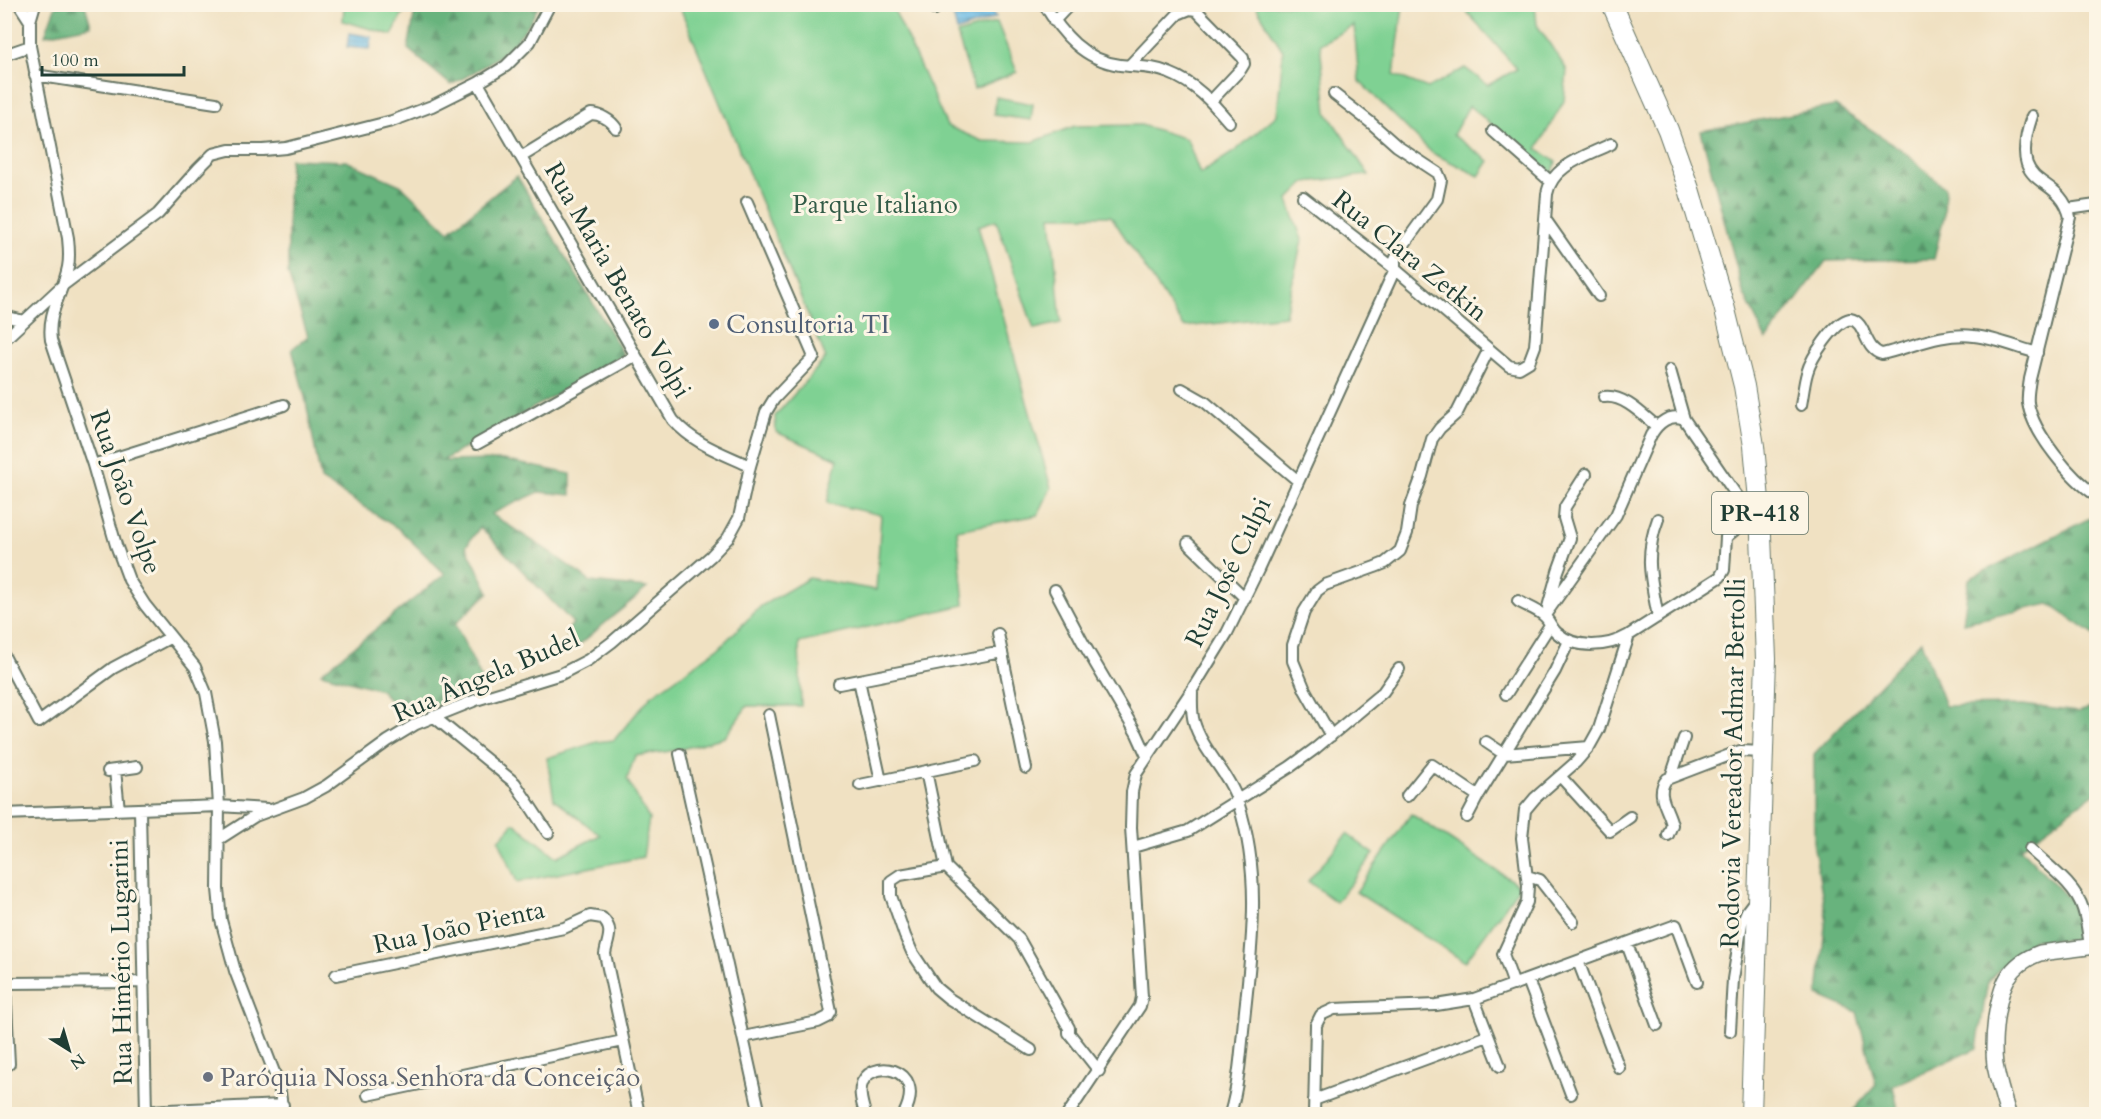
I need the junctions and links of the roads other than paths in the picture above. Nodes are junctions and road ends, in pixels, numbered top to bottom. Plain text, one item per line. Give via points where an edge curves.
1 (18, 4) edge
2 (35, 4) edge
3 (549, 4) edge
4 (1044, 4) edge
5 (1071, 4) edge
6 (1612, 4) edge
7 (30, 21) junction
8 (1054, 21) junction
9 (30, 46) junction
10 (4, 55) edge
11 (1129, 66) junction
12 (36, 75) junction
13 (478, 83) junction
14 (1334, 94) dead end
15 (1211, 101) junction
16 (216, 103) dead end
17 (2032, 116) dead end
18 (1229, 122) dead end
19 (616, 128) dead end
20 (1493, 131) dead end
21 (1611, 144) dead end
22 (521, 157) junction
23 (1550, 181) junction
24 (1303, 197) dead end
25 (747, 201) dead end
26 (2097, 205) edge
27 (2068, 209) junction
28 (1545, 219) junction
29 (1395, 269) junction
30 (62, 286) junction
31 (1599, 296) dead end
32 (4, 316) edge
33 (24, 321) junction
34 (4, 340) edge
35 (1489, 349) junction
36 (2037, 353) junction
37 (635, 356) junction
38 (1670, 370) dead end
39 (1182, 389) dead end
40 (1604, 397) dead end
41 (284, 405) dead end
42 (1801, 405) dead end
43 (1684, 419) junction
44 (1656, 426) junction
45 (477, 444) dead end
46 (93, 465) junction
47 (750, 466) junction
48 (1586, 474) dead end
49 (1298, 480) junction
50 (2097, 495) edge
51 (1754, 511) junction
52 (1658, 519) dead end
53 (1188, 543) dead end
54 (1055, 590) dead end
55 (1245, 597) junction
56 (1518, 602) dead end
57 (1658, 617) junction
58 (1547, 620) junction
59 (998, 634) dead end
60 (1629, 635) junction
61 (171, 637) junction
62 (1569, 641) junction
63 (1002, 652) junction
64 (4, 656) edge
65 (1399, 669) dead end
66 (859, 680) junction
67 (839, 684) dead end
68 (1192, 690) junction
69 (1506, 694) dead end
70 (769, 715) dead end
71 (433, 716) junction
72 (1331, 736) junction
73 (1684, 738) dead end
74 (1486, 742) dead end
75 (1589, 747) junction
76 (1764, 752) junction
77 (680, 754) dead end
78 (1504, 754) junction
79 (1147, 756) junction
80 (975, 761) dead end
81 (137, 767) dead end
82 (1026, 768) dead end
83 (926, 771) junction
84 (1560, 776) junction
85 (1671, 777) junction
86 (881, 781) junction
87 (860, 785) dead end
88 (1407, 796) dead end
89 (1478, 796) junction
90 (1238, 801) junction
91 (219, 806) junction
92 (140, 809) junction
93 (270, 809) junction
94 (119, 810) junction
95 (4, 814) edge
96 (1467, 817) dead end
97 (1630, 817) dead end
98 (548, 833) dead end
99 (1668, 835) dead end
100 (219, 839) junction
101 (1133, 847) junction
102 (2030, 849) dead end
103 (946, 867) junction
104 (1527, 876) junction
105 (1759, 894) junction
106 (1573, 922) dead end
107 (1627, 944) junction
108 (2093, 946) edge
109 (1578, 961) junction
110 (336, 975) dead end
111 (1528, 980) junction
112 (144, 982) junction
113 (1697, 982) dead end
114 (5, 983) edge
115 (1514, 985) junction
116 (1474, 999) junction
117 (1657, 1025) dead end
118 (1730, 1031) dead end
119 (1488, 1036) junction
120 (743, 1037) junction
121 (623, 1041) junction
122 (1753, 1045) junction
123 (1031, 1050) dead end
124 (9, 1064) dead end
125 (1500, 1066) dead end
126 (1619, 1068) dead end
127 (1100, 1069) junction
128 (368, 1095) dead end
129 (1571, 1095) dead end
130 (1314, 1100) junction
131 (283, 1110) edge
132 (146, 1113) edge
133 (639, 1114) edge
134 (760, 1114) edge
135 (865, 1114) edge
136 (904, 1114) edge
137 (1068, 1114) edge
138 (1230, 1114) edge
139 (1314, 1114) edge
140 (1751, 1114) edge
141 (1761, 1114) edge
142 (2008, 1114) edge

1 - 7 street
2 - 7 street, Rua João Volpe
3 - 13 street via 525,48 507,66
4 - 8 street
5 - 8 street
6 - 51 highway, Rodovia Vereador Admar Bertolli / PR-418 via 1668,130 1707,247 1744,386 1754,446
7 - 9 street, Rua João Volpe
8 - 11 street via 1084,52 1107,63
9 - 10 street
9 - 12 street, Rua João Volpe
11 - 15 street via 1171,73
11 - 15 street via 1178,14 1196,10 1243,57 1241,69
12 - 16 street
12 - 30 street, Rua João Volpe via 68,238 69,264
13 - 22 street, Rua Maria Benato Volpi
13 - 30 street via 392,121 286,148 213,154 158,214
14 - 29 street, Rua José Culpi via 1396,146 1432,168 1441,180 1437,199 1400,250
15 - 18 street
17 - 27 street via 2024,146 2028,168
19 - 22 street via 598,114 591,114
20 - 23 street
21 - 23 street via 1564,167
22 - 37 street, Rua Maria Benato Volpi
23 - 28 street
24 - 29 street, Rua Clara Zetkin
25 - 47 street, Rua Ângela Budel via 814,357 769,405
26 - 27 street
27 - 36 street via 2069,225
28 - 31 street
28 - 35 street, Rua Clara Zetkin via 1533,354 1524,366 1515,368
29 - 35 street, Rua Clara Zetkin
29 - 49 street, Rua José Culpi
30 - 33 street
30 - 46 street, Rua João Volpe via 52,310 51,340
32 - 33 street
33 - 34 street
35 - 72 street via 1457,413 1432,439 1400,551 1386,563 1325,585 1304,612 1293,645 1293,661
36 - 42 street via 1961,335 1882,354 1871,348 1858,323 1850,319 1840,323 1811,363
36 - 50 street via 2028,390 2030,410 2066,469
37 - 45 street
37 - 47 street, Rua Maria Benato Volpi via 682,430 699,443
38 - 43 street
39 - 49 street via 1205,402
40 - 44 street via 1621,401
41 - 46 street
43 - 44 street via 1674,417
43 - 51 street
44 - 58 street via 1616,515
46 - 61 street, Rua João Volpe via 129,580
47 - 71 street, Rua Ângela Budel via 739,518 728,538 600,652 561,674
48 - 58 street via 1565,507 1570,538
49 - 55 street, Rua José Culpi
51 - 57 street via 1726,537 1720,577
51 - 76 highway, Rodovia Vereador Admar Bertolli / PR-418 via 1766,659
52 - 57 street via 1649,559
53 - 55 street
54 - 79 street
55 - 68 street, Rua José Culpi
56 - 58 street
57 - 60 street
58 - 62 street
58 - 69 street
59 - 63 street
60 - 62 street via 1607,643
60 - 75 street via 1601,723
61 - 64 street via 113,668 39,722
61 - 91 street, Rua João Volpe via 195,667 206,693 215,741
62 - 78 street
63 - 66 street
63 - 82 street
65 - 72 street via 1383,692
66 - 67 street
66 - 86 street
68 - 79 street, Rua José Culpi
68 - 90 street via 1198,733
70 - 120 street via 831,1006 828,1017 818,1022
71 - 93 street, Rua Ângela Budel via 401,733 314,793
71 - 98 street via 515,783
72 - 90 street
73 - 85 street
74 - 78 street
75 - 78 street
75 - 84 street
76 - 85 street via 1740,751
76 - 105 highway, Rodovia Vereador Admar Bertolli / PR-418
77 - 120 street
78 - 89 street
79 - 101 street, Rua José Culpi via 1136,774 1132,792
80 - 83 street
81 - 94 street via 111,770
83 - 86 street
83 - 103 street
84 - 97 street via 1610,831
84 - 104 street via 1525,810 1522,838
85 - 99 street via 1662,785 1672,825
86 - 87 street
88 - 89 street via 1432,765
89 - 96 street
90 - 101 street via 1188,831
90 - 138 street via 1250,848 1254,896 1242,1034
91 - 92 street
91 - 93 street
91 - 100 street, Rua João Volpe
92 - 94 street
92 - 112 street, Rua Himério Lugarini
93 - 100 street, Rua Ângela Budel
94 - 95 street
100 - 131 street, Rua João Volpe via 219,903 225,938 279,1085
101 - 127 street, Rua José Culpi via 1142,997 1137,1013
102 - 108 street via 2080,901
103 - 123 street via 900,875 891,881 891,896 912,952 941,994
103 - 127 street via 1019,939 1069,1033
104 - 106 street via 1540,880
104 - 115 street via 1527,902 1503,954
105 - 118 street via 1742,923
105 - 122 highway, Rodovia Vereador Admar Bertolli / PR-418
107 - 109 street
107 - 113 street via 1676,925
107 - 117 street
108 - 142 street via 2031,956 2014,969 2003,985 1994,1054
109 - 111 street
109 - 126 street
110 - 121 street, Rua João Pienta via 564,928 590,916 602,918 610,929 604,954
111 - 115 street
111 - 129 street
112 - 114 street
112 - 132 street, Rua Himério Lugarini
114 - 124 street
115 - 116 street
116 - 119 street
116 - 130 street via 1436,1005 1343,1008 1321,1015 1314,1030
119 - 125 street
119 - 130 street
120 - 134 street
121 - 128 street
121 - 133 street
122 - 140 highway, Rodovia Vereador Admar Bertolli / PR-418
122 - 141 highway
127 - 137 street, Rua José Culpi
130 - 139 street
131 - 132 street
135 - 136 street via 860,1095 863,1081 879,1069 892,1070 906,1079 911,1093

